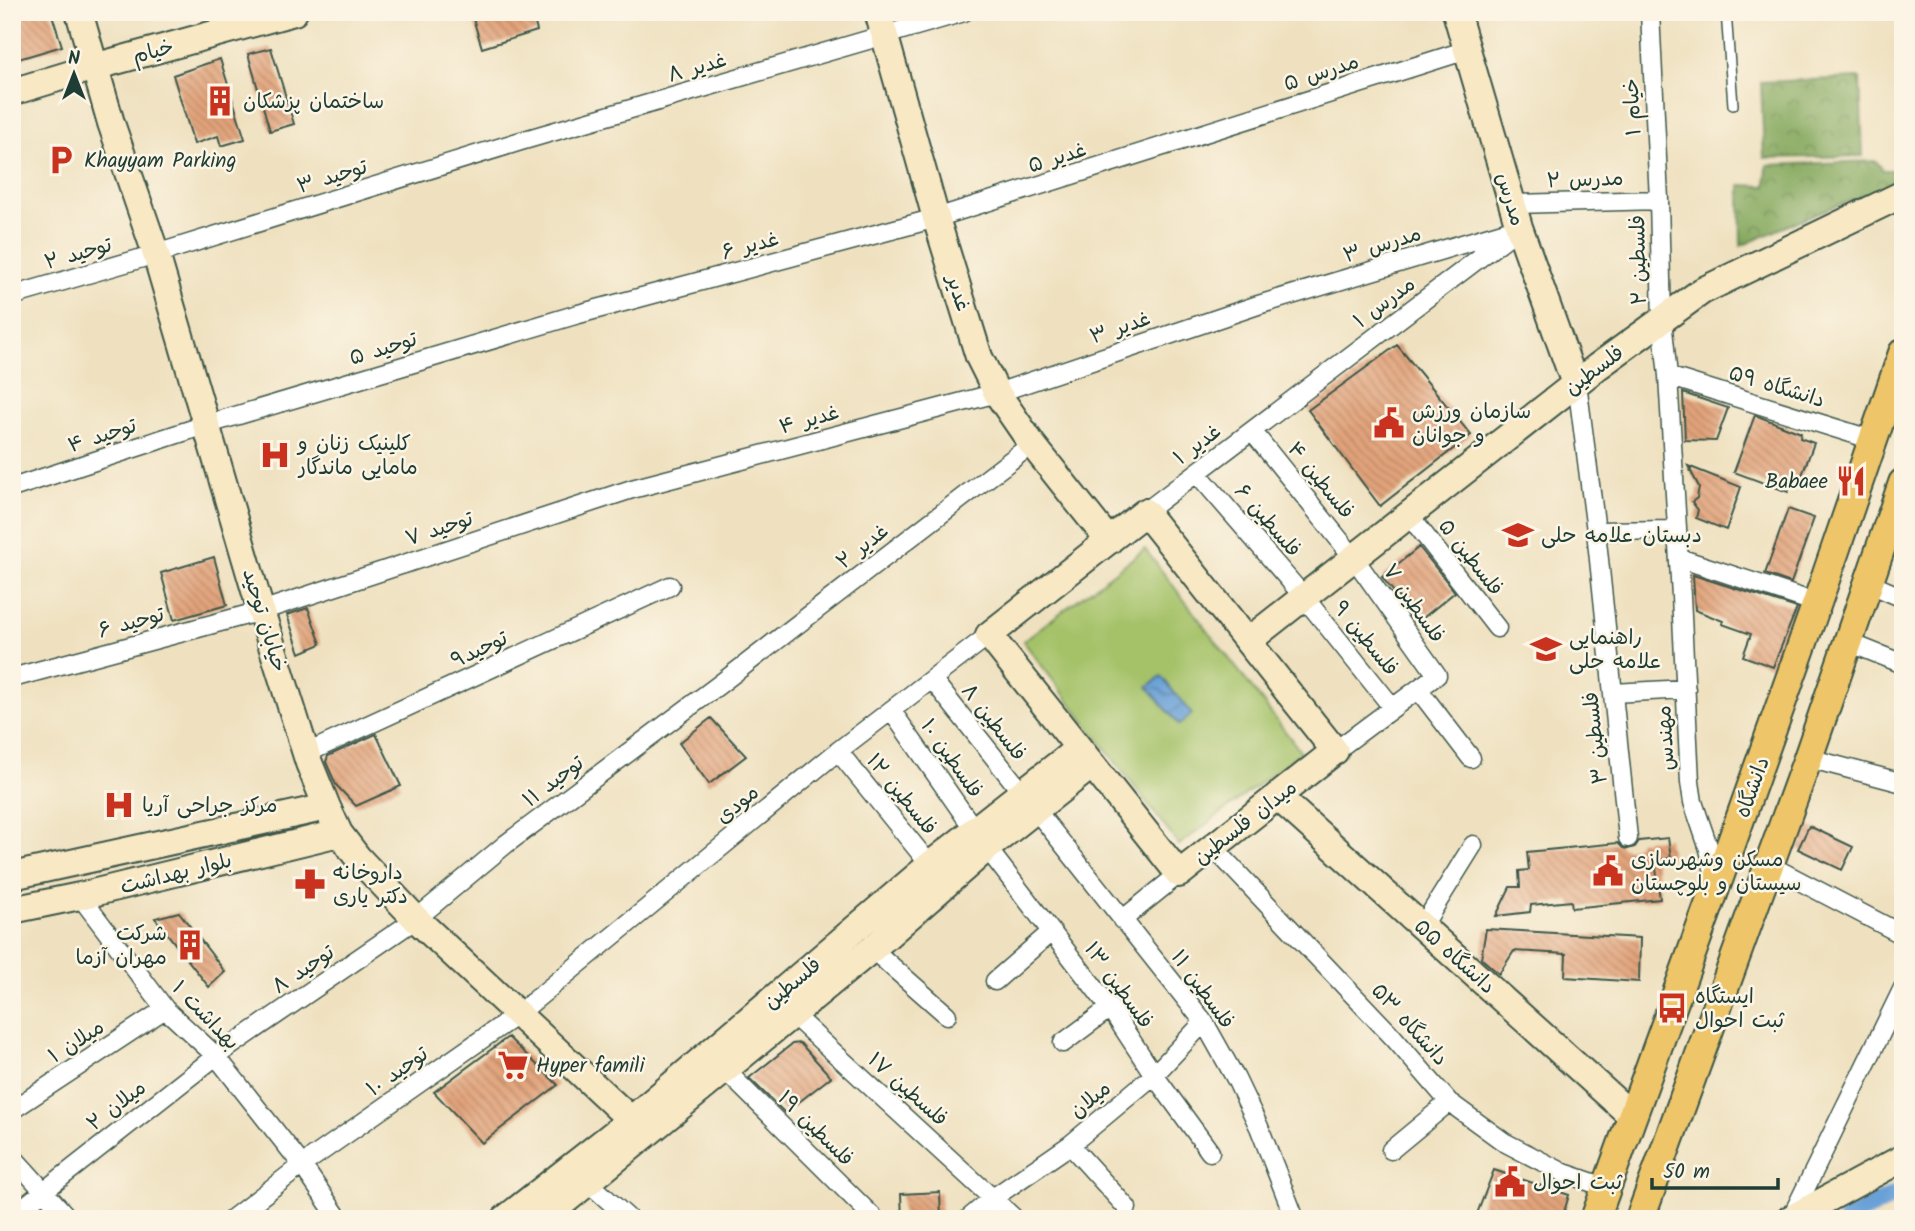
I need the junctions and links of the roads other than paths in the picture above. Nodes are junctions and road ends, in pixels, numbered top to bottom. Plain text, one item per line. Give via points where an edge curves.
1 (79, 12) edge
2 (294, 12) edge
3 (964, 12) edge
4 (1455, 12) edge
5 (1650, 12) edge
6 (1726, 12) edge
7 (881, 24) edge
8 (1467, 50) junction
9 (94, 67) junction
10 (12, 92) edge
11 (1733, 105) dead end
12 (1190, 139) joint
13 (521, 141) joint
14 (1903, 194) edge
15 (1659, 200) junction
16 (1516, 216) junction
17 (936, 218) junction
18 (156, 254) junction
19 (12, 296) edge
20 (1258, 305) joint
21 (575, 315) joint
22 (1662, 320) junction
23 (1903, 353) edge
24 (1668, 376) junction
25 (1576, 383) junction
26 (997, 393) junction
27 (1275, 413) joint
28 (205, 425) junction
29 (1252, 431) junction
30 (1873, 440) junction
31 (1032, 443) junction
32 (1197, 473) junction
33 (1902, 486) edge
34 (12, 488) edge
35 (632, 489) joint
36 (1145, 512) junction
37 (1409, 514) junction
38 (1676, 530) junction
39 (1596, 531) junction
40 (1109, 541) junction
41 (1354, 558) junction
42 (1679, 558) junction
43 (1868, 583) junction
44 (670, 586) dead end
45 (1304, 597) junction
46 (1903, 598) edge
47 (1817, 603) junction
48 (261, 611) junction
49 (1497, 628) dead end
50 (989, 635) junction
51 (1248, 641) junction
52 (1848, 642) junction
53 (1903, 664) edge
54 (12, 678) edge
55 (932, 679) junction
56 (720, 684) joint
57 (1686, 688) junction
58 (1418, 689) junction
59 (1613, 693) junction
60 (1393, 708) junction
61 (891, 710) junction
62 (838, 751) junction
63 (1335, 751) junction
64 (307, 753) junction
65 (1085, 756) junction
66 (1471, 758) dead end
67 (1808, 758) junction
68 (1903, 783) edge
69 (1277, 796) junction
70 (1028, 802) junction
71 (327, 807) junction
72 (340, 833) junction
73 (1628, 838) dead end
74 (981, 839) junction
75 (1473, 845) dead end
76 (1213, 847) junction
77 (930, 865) junction
78 (1769, 865) junction
79 (1178, 874) junction
80 (12, 876) edge
81 (1716, 886) junction
82 (79, 896) junction
83 (12, 910) edge
84 (416, 919) junction
85 (1122, 920) junction
86 (1422, 927) junction
87 (1051, 932) junction
88 (1903, 935) edge
89 (872, 949) junction
90 (995, 981) dead end
91 (1903, 988) edge
92 (1110, 1008) junction
93 (164, 1009) junction
94 (518, 1014) junction
95 (792, 1014) junction
96 (947, 1015) dead end
97 (1204, 1022) junction
98 (1063, 1044) dead end
99 (216, 1056) junction
100 (725, 1070) junction
101 (1154, 1075) junction
102 (1449, 1102) junction
103 (12, 1110) edge
104 (1632, 1116) junction
105 (631, 1120) junction
106 (1070, 1145) junction
107 (1391, 1150) dead end
108 (1210, 1152) dead end
109 (12, 1156) edge
110 (1903, 1158) edge
111 (302, 1165) junction
112 (588, 1182) junction
113 (1605, 1187) junction
114 (43, 1190) junction
115 (993, 1198) junction
116 (1127, 1208) dead end
117 (12, 1216) edge
118 (1790, 1218) edge
119 (69, 1219) edge
120 (232, 1219) edge
121 (340, 1219) edge
122 (505, 1219) edge
123 (543, 1219) edge
124 (629, 1219) edge
125 (875, 1219) edge
126 (968, 1219) edge
127 (1015, 1219) edge
128 (1294, 1219) edge
129 (1595, 1219) edge
130 (1640, 1219) edge

1 - 9 street, خیابان توحید
2 - 9 street, خیام
3 - 7 street, غدیر ۸
4 - 8 street, مدرس
5 - 15 street, خیام ۱
6 - 11 lane
7 - 13 street, غدیر ۸
7 - 17 street, غدیر
8 - 12 street, مدرس ۵
8 - 16 street, مدرس
9 - 10 street, خیام
9 - 18 street, خیابان توحید
12 - 17 street, غدیر ۵
13 - 18 street, توحید ۳
14 - 22 street, فلسطین via 1702,291
15 - 16 street, مدرس ۲
15 - 22 street, فلسطین ۲
16 - 20 street, مدرس ۳
16 - 25 street, مدرس
16 - 27 street, مدرس ۱
17 - 21 street, غدیر ۶
17 - 26 street, غدیر via 979,357
18 - 19 street, توحید ۲
18 - 28 street, خیابان توحید
20 - 26 street, غدیر ۳
21 - 28 street, توحید ۵
22 - 24 street, فلسطین ۲
22 - 25 street, فلسطین
23 - 30 main road, دانشگاه
24 - 30 street, دانشگاه ۵۹
24 - 38 street, مهندس
25 - 37 street, فلسطین
25 - 39 street, فلسطین ۳
26 - 31 street, غدیر
26 - 35 street, غدیر ۴
27 - 29 street, غدیر ۱
28 - 34 street, توحید ۴
28 - 48 street, خیابان توحید
29 - 32 street, غدیر ۱
29 - 41 street, فلسطین ۴
30 - 47 main road, دانشگاه
31 - 40 street, غدیر
31 - 56 street, غدیر ۲
32 - 36 street, غدیر ۱
32 - 45 street, فلسطین ۶
33 - 43 main road, دانشگاه
35 - 48 street, توحید ۷
36 - 40 street
36 - 51 street
37 - 41 street, فلسطین
37 - 49 street, فلسطین ۵
38 - 39 street
38 - 42 street, مهندس
39 - 59 street, فلسطین ۳
40 - 50 street
41 - 45 street, فلسطین
41 - 58 street, فلسطین ۷ via 1437,675
42 - 47 street
42 - 57 street, مهندس
43 - 46 street
43 - 52 main road, دانشگاه
44 - 64 street, توحید۹
45 - 51 street, فلسطین
45 - 60 street, فلسطین ۹
47 - 81 main road, دانشگاه
48 - 54 street, توحید ۶
48 - 64 street, خیابان توحید
50 - 55 street, مودی
50 - 65 street, میدان فلسطین
51 - 63 street
52 - 53 street
52 - 67 main road, دانشگاه
55 - 61 street, مودی
55 - 70 street, فلسطین ۸
56 - 84 street, توحید ۱۱ via 506,844
57 - 59 street
57 - 81 street, مهندس via 1691,792
58 - 60 street
58 - 66 street
59 - 73 street, فلسطین ۳
60 - 63 street
61 - 62 street, مودی
61 - 74 street, فلسطین ۱۰
62 - 77 street, فلسطین ۱۲
62 - 94 street, مودی
63 - 69 street, میدان فلسطین
64 - 71 street, خیابان توحید
65 - 70 street, فلسطین
65 - 79 street, میدان فلسطین
67 - 68 street
67 - 78 main road, دانشگاه
69 - 76 street, میدان فلسطین
69 - 86 street, دانشگاه ۵۵
70 - 74 street, فلسطین
70 - 85 street, فلسطین ۱۱
71 - 72 street, خیابان توحید
71 - 80 street, بلوار بهداشت
72 - 82 street, بلوار بهداشت
72 - 84 street, خیابان توحید
74 - 77 street, فلسطین
74 - 87 street, فلسطین ۱۳
74 - 89 street, فلسطین
75 - 86 street
76 - 79 street, میدان فلسطین
76 - 102 street, دانشگاه ۵۳
77 - 105 street, فلسطین
78 - 88 street
78 - 130 main road, دانشگاه
79 - 85 street
81 - 104 main road, دانشگاه
82 - 83 street, بلوار بهداشت
82 - 93 street, بهداشت ۱
84 - 94 street, خیابان توحید
84 - 99 street, توحید ۸
85 - 97 street, فلسطین ۱۱
86 - 104 street, دانشگاه ۵۵
87 - 90 street
87 - 92 street, فلسطین ۱۳
89 - 95 street, فلسطین
89 - 96 street
91 - 118 street
92 - 98 street
92 - 101 street, فلسطین ۱۳
93 - 99 street, بهداشت ۱
93 - 103 street, میلان ۱
94 - 105 street, خیابان توحید
94 - 111 street, توحید ۱۰
95 - 100 street, فلسطین
95 - 115 street, فلسطین ۱۷
97 - 101 street, میلان
97 - 128 street, فلسطین ۱۱ via 1259,1127
99 - 111 street, بهداشت ۱
99 - 114 street, میلان ۲
100 - 112 street, فلسطین
100 - 125 street, فلسطین ۱۹
101 - 106 street, میلان
101 - 108 street, فلسطین ۱۳
102 - 107 street
102 - 113 street, دانشگاه ۵۳ via 1504,1142 1564,1173
104 - 113 main road, دانشگاه
105 - 122 street, فلسطین
106 - 115 street, میلان
106 - 116 street
109 - 114 street
110 - 118 street
111 - 120 street, توحید ۱۰
111 - 121 street, بهداشت ۱
112 - 123 street, فلسطین
112 - 124 street
113 - 129 main road, دانشگاه
114 - 117 street, میلان ۲
114 - 119 street
115 - 126 street, میلان
115 - 127 street

